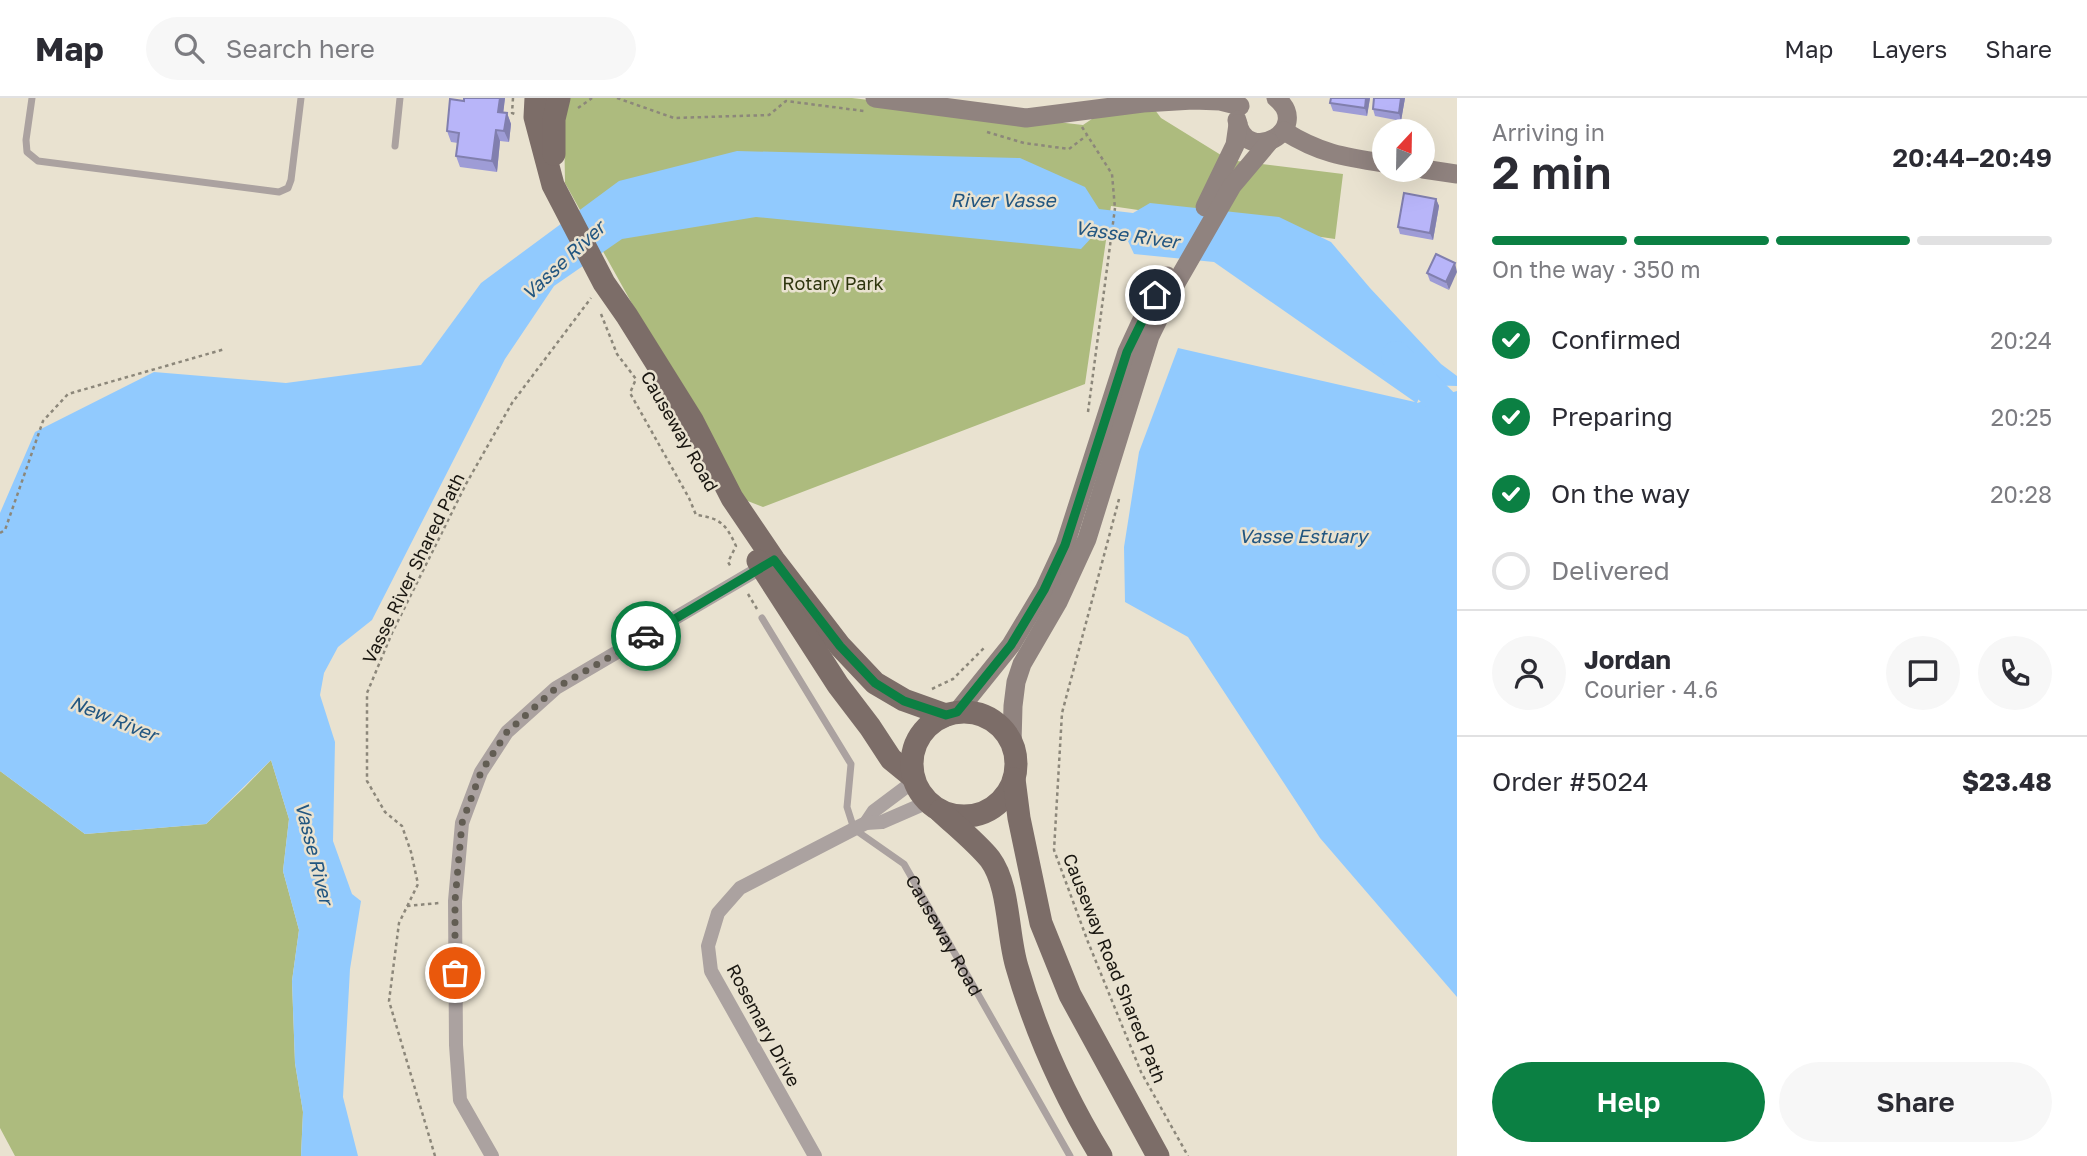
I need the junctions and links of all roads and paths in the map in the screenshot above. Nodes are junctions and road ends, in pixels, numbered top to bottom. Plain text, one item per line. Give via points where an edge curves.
1 (32, 98) edge
2 (301, 98) edge
3 (400, 98) edge
4 (513, 98) edge
5 (536, 98) edge
6 (559, 98) edge
7 (617, 98) edge
8 (1276, 98) edge
9 (1143, 100) edge
10 (869, 104) edge
11 (1242, 109) edge
12 (1076, 111) junction
13 (521, 116) dead end
14 (977, 129) dead end
15 (1086, 136) junction
16 (1276, 136) junction
17 (395, 146) dead end
18 (1372, 161) edge
19 (1435, 171) edge
20 (1457, 174) edge
21 (553, 185) junction
22 (1220, 194) junction
23 (1170, 282) junction
24 (599, 289) junction
25 (598, 307) dead end
26 (225, 349) dead end
27 (1087, 423) dead end
28 (1108, 474) junction
29 (0, 533) edge
30 (768, 564) junction
31 (740, 581) junction
32 (762, 618) joint
33 (992, 640) dead end
34 (926, 691) dead end
35 (951, 714) junction
36 (1012, 743) junction
37 (914, 779) junction
38 (1014, 779) junction
39 (934, 807) junction
40 (860, 826) junction
41 (455, 901) junction
42 (407, 906) junction
43 (435, 1156) edge
44 (492, 1156) edge
45 (815, 1156) edge
46 (1070, 1156) edge
47 (1101, 1156) edge
48 (1158, 1156) edge
49 (1188, 1156) edge

1 - 2 lane via 27,152 38,161 279,192 288,188 291,180
3 - 17 lane
4 - 13 path via 512,113
5 - 21 main road, Causeway Road via 535,117
6 - 21 main road, Causeway Road via 554,119
7 - 10 path via 674,118 769,115 786,101
8 - 16 main road via 1287,115
9 - 11 main road via 1220,101
9 - 12 main road
10 - 12 main road via 1026,118
11 - 16 main road via 1246,138 1261,143
11 - 22 main road
12 - 15 path
14 - 15 path via 1024,143 1069,149
15 - 27 path via 1112,174 1115,209
16 - 18 main road
16 - 22 main road
19 - 20 main road
21 - 24 main road, Causeway Road
22 - 23 main road
23 - 28 main road
23 - 35 main road via 1146,311 1127,352 1065,545 1044,590 1011,645
24 - 30 main road, Causeway Road via 627,316 692,421
24 - 42 path, Vasse River Shared Path via 512,403 448,521 367,693 367,781 385,811 402,826 411,852 418,884
25 - 31 path via 617,354 636,379 630,393 696,515 712,517 727,528 736,546 728,562
26 - 29 path via 68,394 43,421 9,520
28 - 36 main road via 1087,539 1022,664 1016,682
28 - 49 path, Causeway Road Shared Path via 1122,483 1119,504 1062,713 1054,850 1141,1072
30 - 31 street
30 - 35 main road, Causeway Road via 875,683 904,701
30 - 37 main road, Causeway Road via 838,685 891,759
31 - 32 path
31 - 41 street via 556,688 507,732 481,772 462,823
32 - 40 lane via 851,764 847,807
33 - 34 path via 953,679
35 - 36 main road via 983,716
35 - 37 main road via 932,722 914,747
36 - 38 main road
37 - 39 main road
37 - 40 street, Rosemary Drive
38 - 39 main road via 1008,793 985,812 955,816
38 - 48 main road via 1041,923 1070,995
39 - 40 street, Rosemary Drive
39 - 47 main road via 991,861 1004,894 1016,963 1038,1034
40 - 45 street, Rosemary Drive via 740,888 718,913 708,946 711,971 723,995
40 - 46 lane, Causeway Road via 904,864
41 - 42 path
41 - 44 street via 460,1100
42 - 43 path, Vasse River Shared Path via 399,923 389,1001

